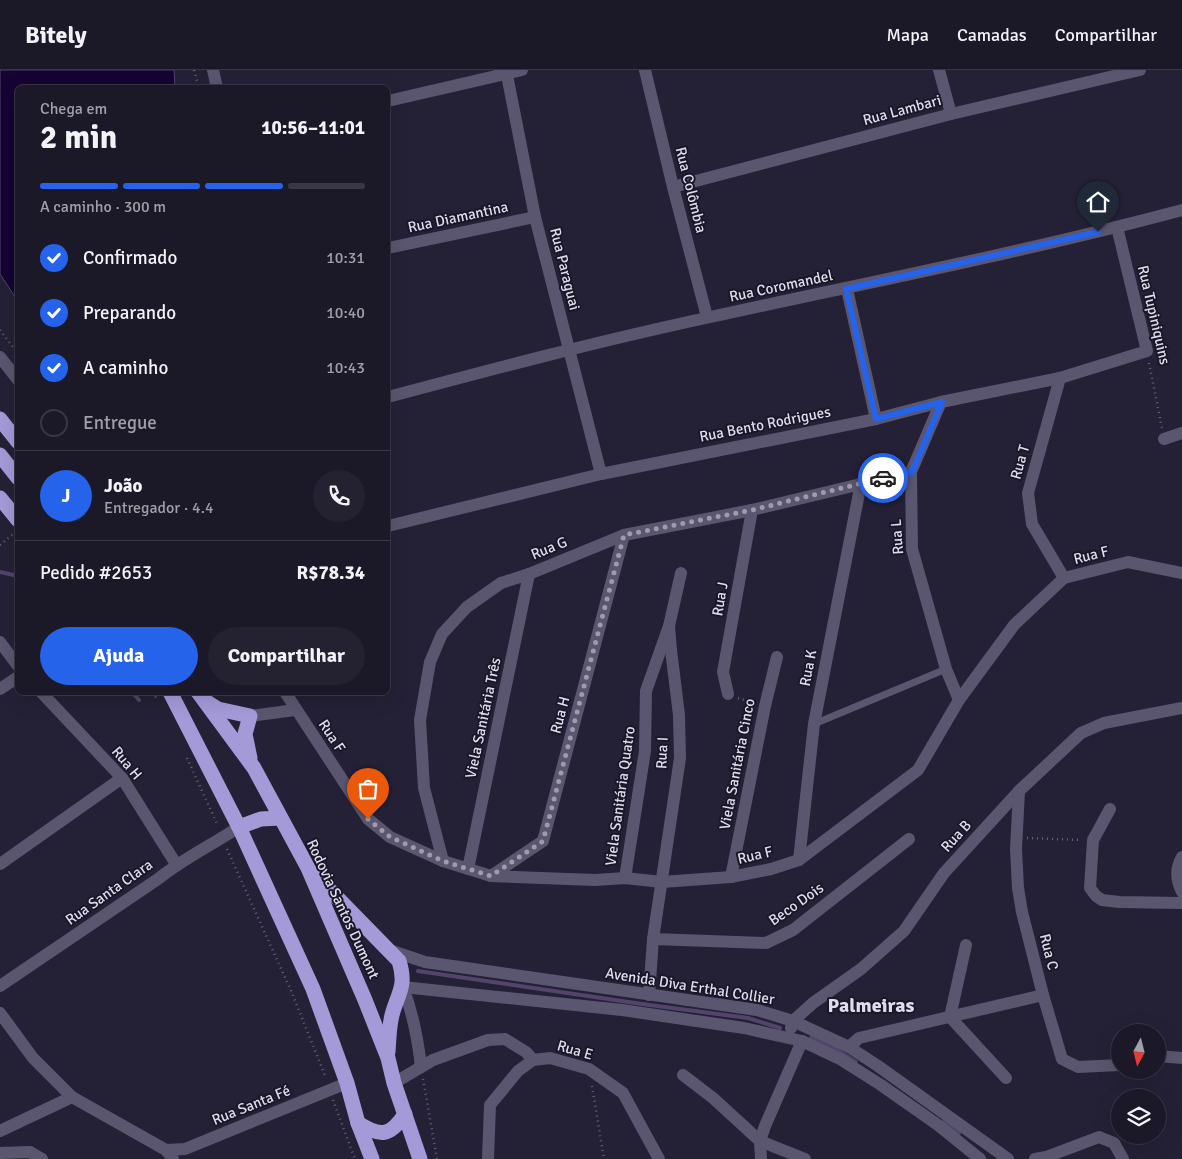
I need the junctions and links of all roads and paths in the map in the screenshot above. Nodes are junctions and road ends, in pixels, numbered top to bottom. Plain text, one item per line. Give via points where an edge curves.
1 (194, 70) edge
2 (212, 70) edge
3 (522, 70) edge
4 (645, 70) edge
5 (939, 70) edge
6 (1140, 70) edge
7 (507, 72) edge
8 (198, 85) edge
9 (216, 85) edge
10 (390, 101) edge
11 (951, 114) junction
12 (673, 187) junction
13 (1182, 210) edge
14 (535, 217) junction
15 (1117, 227) junction
16 (390, 248) edge
17 (846, 289) junction
18 (707, 318) junction
19 (0, 330) edge
20 (569, 349) junction
21 (15, 350) edge
22 (1147, 351) junction
23 (0, 357) edge
24 (15, 376) edge
25 (1060, 378) junction
26 (390, 396) edge
27 (942, 402) junction
28 (0, 419) edge
29 (876, 419) junction
30 (1182, 433) edge
31 (15, 438) edge
32 (1164, 439) joint
33 (0, 455) edge
34 (912, 472) junction
35 (15, 474) edge
36 (600, 474) junction
37 (861, 483) junction
38 (0, 498) edge
39 (752, 510) junction
40 (15, 516) edge
41 (390, 526) edge
42 (15, 533) edge
43 (624, 535) junction
44 (0, 545) edge
45 (529, 574) junction
46 (681, 574) dead end
47 (1182, 574) edge
48 (1064, 578) junction
49 (669, 626) junction
50 (0, 642) edge
51 (777, 657) dead end
52 (15, 662) edge
53 (946, 669) junction
54 (15, 678) edge
55 (0, 689) edge
56 (728, 694) joint
57 (44, 695) edge
58 (155, 695) edge
59 (172, 695) edge
60 (287, 695) edge
61 (200, 696) edge
62 (959, 700) junction
63 (765, 706) junction
64 (162, 707) dead end
65 (1182, 708) edge
66 (295, 710) junction
67 (250, 716) junction
68 (814, 724) junction
69 (186, 755) dead end
70 (254, 768) junction
71 (122, 778) junction
72 (1019, 791) junction
73 (1110, 809) dead end
74 (280, 818) junction
75 (239, 827) junction
76 (1016, 837) junction
77 (223, 838) junction
78 (909, 839) dead end
79 (1092, 840) junction
80 (1182, 857) edge
81 (799, 860) junction
82 (443, 861) junction
83 (0, 864) edge
84 (176, 864) junction
85 (308, 868) junction
86 (468, 869) junction
87 (491, 876) junction
88 (731, 877) junction
89 (625, 878) junction
90 (662, 882) junction
91 (1182, 892) edge
92 (1182, 903) edge
93 (653, 939) junction
94 (966, 945) dead end
95 (388, 950) junction
96 (0, 986) edge
97 (402, 987) junction
98 (1043, 994) junction
99 (649, 995) junction
100 (0, 1013) edge
101 (950, 1017) junction
102 (793, 1021) junction
103 (788, 1038) junction
104 (802, 1042) junction
105 (849, 1047) junction
106 (1166, 1056) edge
107 (388, 1058) junction
108 (1182, 1058) edge
109 (533, 1060) junction
110 (1111, 1065) edge
111 (421, 1067) junction
112 (590, 1069) junction
113 (683, 1075) dead end
114 (1006, 1078) dead end
115 (347, 1083) junction
116 (394, 1083) junction
117 (330, 1090) junction
118 (72, 1097) junction
119 (405, 1114) junction
120 (358, 1123) junction
121 (0, 1130) edge
122 (760, 1141) junction
123 (0, 1153) edge
124 (170, 1154) edge
125 (42, 1159) edge
126 (355, 1159) edge
127 (372, 1159) edge
128 (420, 1159) edge
129 (437, 1159) edge
130 (488, 1159) edge
131 (604, 1159) edge
132 (659, 1159) edge
133 (761, 1159) edge
134 (805, 1159) edge
135 (980, 1159) edge
136 (1008, 1159) edge
137 (1036, 1159) edge
138 (1123, 1159) edge

1 - 8 path
2 - 9 street
3 - 7 street
4 - 12 street, Rua Colômbia
5 - 11 street
6 - 11 street, Rua Lambari
7 - 10 street
7 - 14 street, Rua Paraguai
11 - 12 street, Rua Lambari
12 - 18 street, Rua Colômbia
13 - 15 street, Rua Coromandel
14 - 16 street, Rua Diamantina
14 - 20 street, Rua Paraguai
15 - 17 street, Rua Coromandel
15 - 22 street, Rua Tupiniquins
17 - 18 street, Rua Coromandel
17 - 29 street
18 - 20 street, Rua Coromandel
19 - 21 path
20 - 26 street, Rua Coromandel
20 - 36 street, Rua Paraguai
22 - 25 street, Rua Bento Rodrigues
22 - 32 path, Rua Tupiniquins
23 - 24 street
25 - 27 street, Rua Bento Rodrigues
25 - 48 street, Rua T via 1028,494 1032,524
27 - 29 street, Rua Bento Rodrigues
27 - 34 street, Rua L
28 - 31 highway
29 - 36 street, Rua Bento Rodrigues
30 - 32 street
33 - 35 highway
34 - 37 street, Rua G
34 - 53 street, Rua L via 912,549
36 - 41 street, Rua Bento Rodrigues
37 - 39 street, Rua G
37 - 68 street, Rua K
38 - 40 highway
39 - 43 street, Rua G
39 - 56 street, Rua J via 723,672
42 - 44 path
43 - 45 street, Rua G
43 - 87 street, Rua H via 543,841
45 - 82 street, Rua G via 502,582 467,607 442,634 430,662 420,720 424,788
45 - 86 street, Viela Sanitária Três
46 - 49 street, Viela Sanitária Quatro
47 - 48 street, Rua F via 1128,562
48 - 62 street, Rua F via 1014,626
49 - 89 street, Viela Sanitária Quatro via 646,691 645,751
49 - 90 street, Rua I via 680,715 680,758
50 - 52 street
51 - 63 street, Viela Sanitária Cinco
53 - 62 street, Rua L
53 - 68 lane
54 - 55 street
56 - 63 path
57 - 71 street, Rua H
58 - 64 path
59 - 75 highway
60 - 66 street, Rua F
61 - 67 highway via 218,709
61 - 70 highway, Rodovia Santos Dumont
62 - 81 street, Rua F via 918,770
63 - 88 street, Viela Sanitária Cinco
65 - 72 street, Rua B via 1104,723 1081,733
66 - 67 street
66 - 82 street, Rua F via 368,819 390,837
67 - 70 highway via 245,728 246,742
68 - 81 street, Rua K
69 - 77 path
70 - 74 highway, Rodovia Santos Dumont
71 - 83 street
71 - 84 street, Rua H
72 - 76 street, Rua C
72 - 102 street, Rua B via 944,873 904,931
73 - 79 street
74 - 75 highway via 262,819
74 - 85 highway, Rodovia Santos Dumont
75 - 77 street, Rua Santa Clara
75 - 115 highway via 312,989
76 - 79 path
76 - 98 street, Rua C via 1022,912
77 - 84 street, Rua Santa Clara
77 - 117 path via 292,993
78 - 93 street, Beco Dois via 793,930 766,943
79 - 92 street via 1090,888 1096,896 1118,902
80 - 91 street via 1176,881
81 - 88 street, Rua F
82 - 86 street, Rua F
84 - 96 street, Rua Santa Clara
85 - 95 highway
85 - 107 highway, Rodovia Santos Dumont
86 - 87 street, Rua F
87 - 89 street, Rua F
88 - 90 street, Rua F
89 - 90 street, Rua F
90 - 93 street, Rua I
93 - 99 street, Rua I
94 - 101 street
95 - 97 highway via 399,961
95 - 99 street, Avenida Diva Erthal Collier via 425,962
97 - 103 street via 622,1010 744,1028
97 - 107 highway via 389,1030
97 - 111 street via 412,1013
98 - 101 street
98 - 110 street, Rua C via 1062,1059 1078,1067
99 - 102 street, Avenida Diva Erthal Collier via 757,1010
100 - 118 street via 33,1058
101 - 105 street via 859,1038
101 - 114 street
102 - 103 street
102 - 105 street, Avenida Diva Erthal Collier
103 - 104 street
104 - 122 street
104 - 135 street via 840,1059 881,1085
105 - 136 street, Avenida Diva Erthal Collier
106 - 108 street
107 - 116 highway, Rodovia Santos Dumont
109 - 111 street via 505,1039 488,1040
109 - 112 street, Rua E via 550,1058
109 - 130 street via 518,1071 490,1105
111 - 116 street
111 - 129 path
112 - 131 path
112 - 132 street, Rua E via 623,1093
113 - 122 street
115 - 117 street, Rua Santa Fé
115 - 120 highway
116 - 119 highway, Rodovia Santos Dumont
117 - 124 street, Rua Santa Fé
117 - 126 path
118 - 121 street
118 - 124 street
119 - 120 highway via 398,1125 384,1134
119 - 128 highway, Rodovia Santos Dumont
120 - 127 highway
122 - 133 street
122 - 134 street
123 - 125 street via 30,1152
137 - 138 street via 1099,1136 1114,1143

